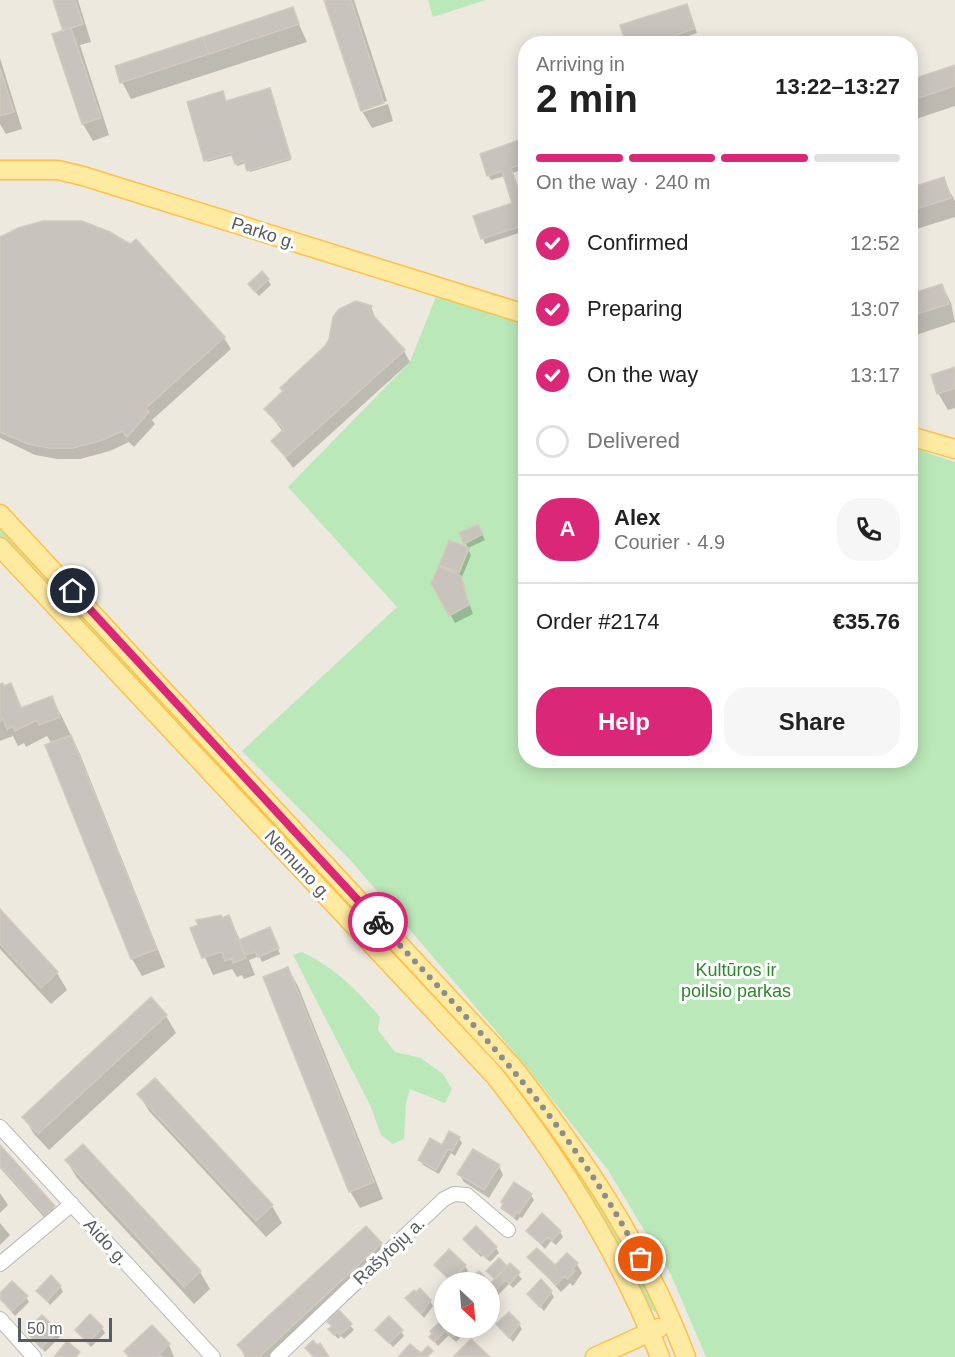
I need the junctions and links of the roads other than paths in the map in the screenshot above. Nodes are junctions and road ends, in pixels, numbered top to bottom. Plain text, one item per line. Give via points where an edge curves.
1 (0, 170) edge
2 (518, 312) edge
3 (918, 438) edge
4 (955, 449) edge
5 (0, 514) edge
6 (0, 547) edge
7 (0, 1127) edge
8 (72, 1203) junction
9 (508, 1230) dead end
10 (0, 1264) edge
11 (0, 1319) edge
12 (673, 1322) junction
13 (650, 1332) junction
14 (34, 1357) edge
15 (213, 1357) edge
16 (278, 1357) edge
17 (595, 1357) edge
18 (660, 1357) edge
19 (686, 1357) edge

1 - 2 main road, Parko g. via 58,170
3 - 4 main road
5 - 12 main road, Nemuno g. via 513,1067 585,1161
6 - 13 main road, Nemuno g. via 495,1076 566,1172 612,1252
7 - 8 street, Aido g.
8 - 10 street
8 - 15 street, Aido g.
9 - 16 street, Rašytojų a. via 468,1195 454,1194 444,1199
11 - 14 street
12 - 13 main road
12 - 19 main road, Nemuno g.
13 - 17 main road
13 - 18 main road, Nemuno g.

